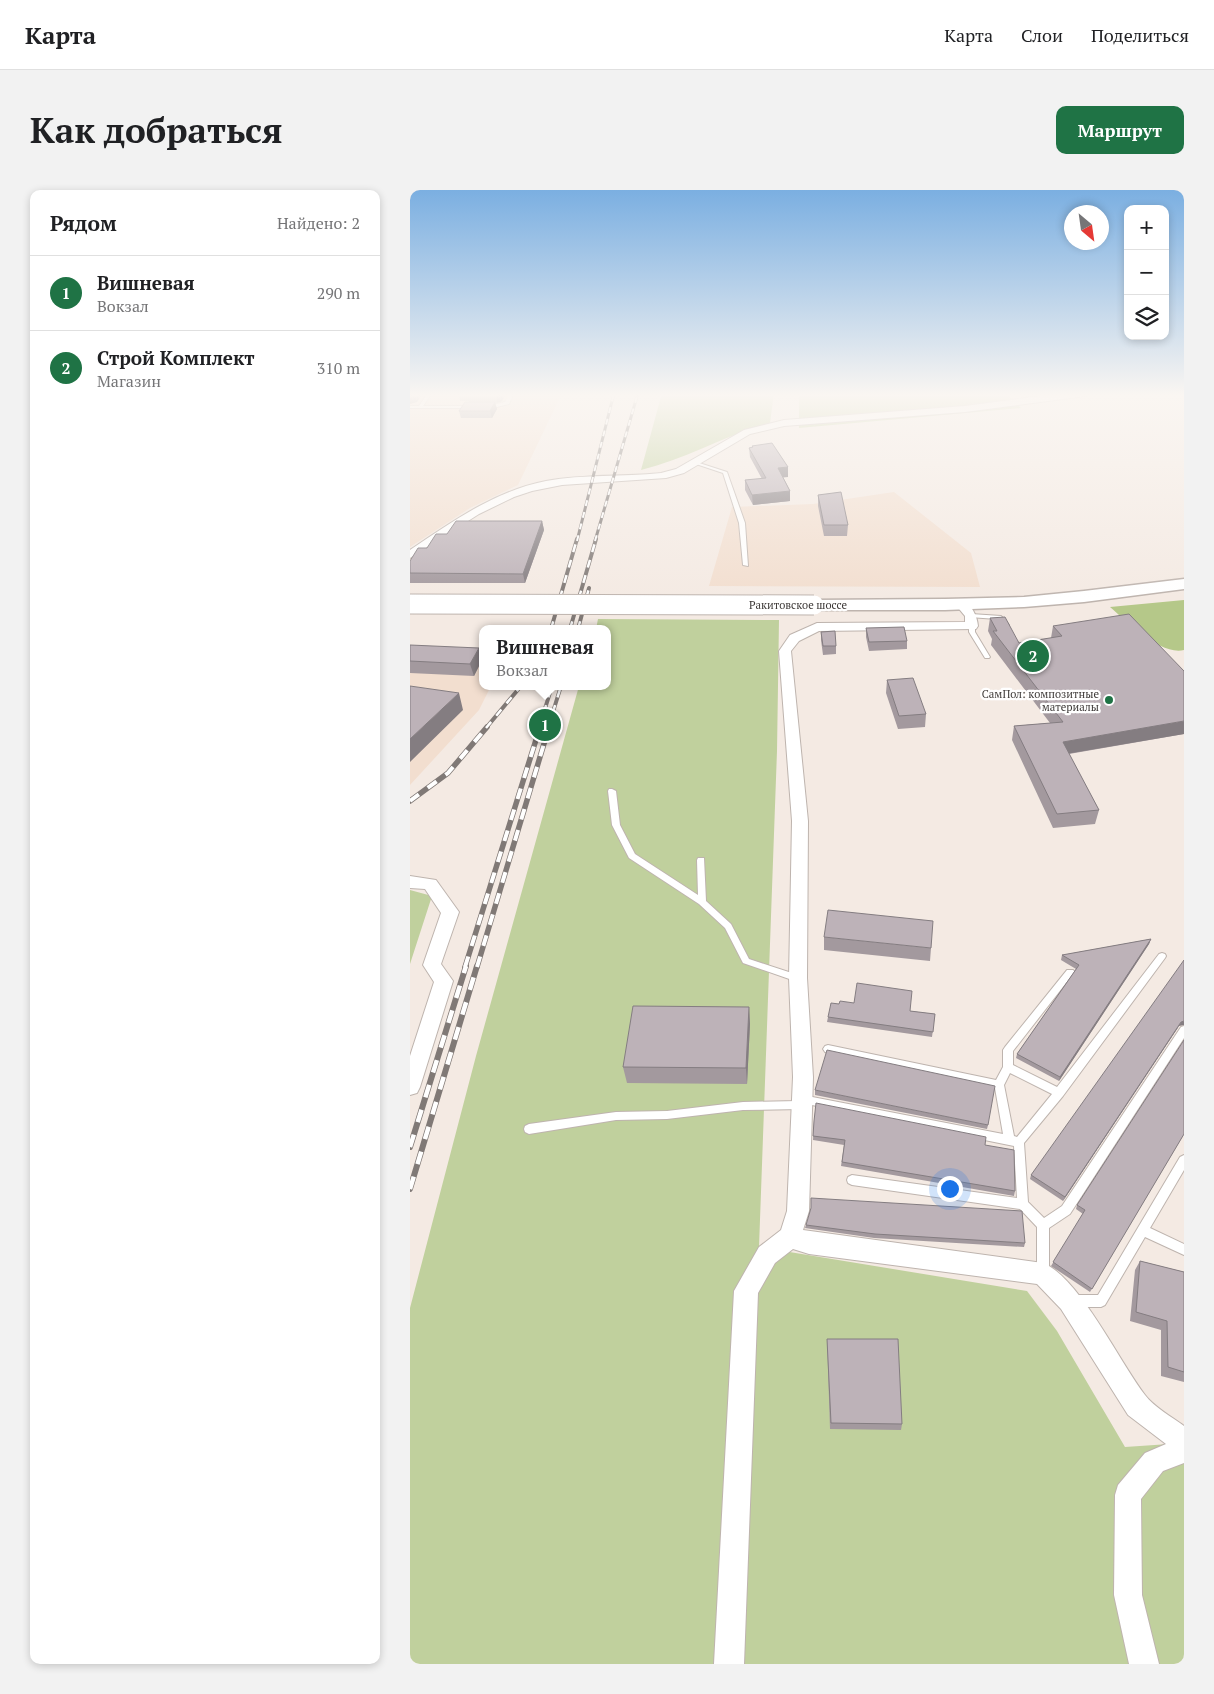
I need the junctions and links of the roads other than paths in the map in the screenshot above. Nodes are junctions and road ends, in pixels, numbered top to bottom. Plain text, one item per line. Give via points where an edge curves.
1 (695, 462) joint
2 (410, 555) edge
3 (746, 565) dead end
4 (1184, 584) edge
5 (410, 604) edge
6 (968, 616) junction
7 (1008, 627) edge
8 (987, 657) dead end
9 (612, 791) dead end
10 (701, 860) dead end
11 (410, 882) edge
12 (702, 902) junction
13 (1162, 956) dead end
14 (1070, 972) dead end
15 (798, 978) junction
16 (1184, 1030) edge
17 (828, 1049) edge
18 (1008, 1067) junction
19 (999, 1085) junction
20 (410, 1087) edge
21 (1059, 1093) junction
22 (802, 1102) junction
23 (529, 1129) dead end
24 (1014, 1141) junction
25 (1184, 1160) edge
26 (852, 1180) dead end
27 (1023, 1204) junction
28 (1043, 1225) junction
29 (1143, 1230) junction
30 (790, 1237) junction
31 (1184, 1250) edge
32 (1043, 1274) junction
33 (1069, 1300) junction
34 (1184, 1442) edge
35 (1184, 1450) edge
36 (729, 1664) edge
37 (1144, 1664) edge

1 - 2 street via 680,472 662,476 548,484 518,492 485,507
1 - 3 lane via 725,472 742,522
4 - 6 main road, Ракитовское шоссе
5 - 6 main road, Ракитовское шоссе, bridge via 814,605
6 - 7 lane via 999,617
6 - 8 lane via 972,632
6 - 15 street via 817,627 794,638 785,651 800,821
9 - 12 lane via 616,825 632,856
10 - 12 lane
11 - 20 street via 430,884 450,912 432,965 444,980
12 - 15 lane via 728,926 746,960
13 - 21 lane
14 - 18 lane via 1008,1050
15 - 22 street
16 - 28 lane via 1066,1210
17 - 19 lane
18 - 19 lane
18 - 21 lane
19 - 24 lane
21 - 24 lane
22 - 23 lane via 667,1115 616,1116
22 - 24 lane
22 - 30 street via 798,1211
24 - 27 lane
25 - 29 lane
26 - 27 lane
27 - 28 lane
28 - 32 lane
29 - 31 lane
29 - 33 lane via 1101,1301
30 - 32 street via 809,1243
30 - 36 street via 767,1255 746,1290
32 - 33 street
33 - 34 street via 1137,1406
35 - 37 street via 1154,1462 1128,1495 1128,1595

